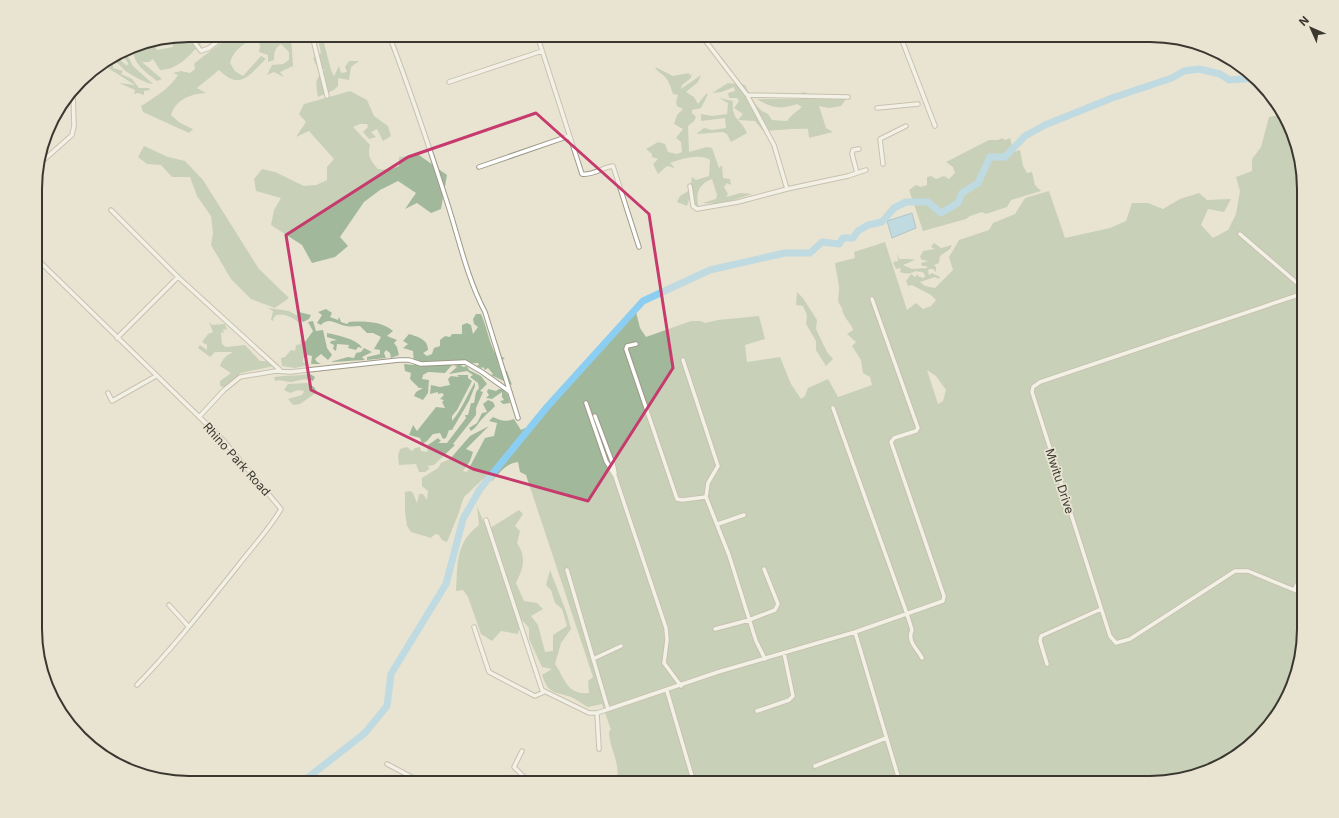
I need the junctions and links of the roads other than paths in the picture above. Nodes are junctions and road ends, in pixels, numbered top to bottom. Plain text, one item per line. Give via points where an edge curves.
1 (194, 42) edge
2 (217, 42) edge
3 (314, 42) edge
4 (392, 42) edge
5 (539, 42) edge
6 (706, 42) edge
7 (903, 42) edge
8 (542, 51) junction
9 (449, 82) dead end
10 (747, 95) junction
11 (327, 96) dead end
12 (848, 97) dead end
13 (73, 98) edge
14 (918, 104) dead end
15 (877, 108) dead end
16 (906, 126) dead end
17 (935, 126) dead end
18 (569, 136) junction
19 (859, 149) dead end
20 (45, 159) edge
21 (883, 164) dead end
22 (479, 167) dead end
23 (866, 170) dead end
24 (857, 173) junction
25 (690, 186) dead end
26 (787, 189) junction
27 (111, 210) dead end
28 (1240, 234) dead end
29 (639, 247) dead end
30 (42, 264) edge
31 (178, 277) junction
32 (1297, 282) edge
33 (1297, 295) edge
34 (872, 299) dead end
35 (117, 338) junction
36 (636, 344) dead end
37 (683, 360) dead end
38 (280, 370) junction
39 (156, 376) junction
40 (108, 393) dead end
41 (510, 393) junction
42 (586, 403) dead end
43 (833, 408) dead end
44 (595, 416) dead end
45 (199, 418) junction
46 (518, 418) dead end
47 (615, 476) junction
48 (706, 496) junction
49 (744, 515) dead end
50 (486, 520) dead end
51 (718, 524) junction
52 (764, 569) dead end
53 (567, 570) dead end
54 (1297, 584) edge
55 (1294, 590) junction
56 (1297, 591) edge
57 (169, 605) dead end
58 (1101, 609) junction
59 (907, 614) junction
60 (749, 620) junction
61 (188, 626) junction
62 (474, 627) dead end
63 (715, 629) dead end
64 (855, 632) junction
65 (621, 646) dead end
66 (784, 653) junction
67 (922, 658) dead end
68 (593, 659) junction
69 (765, 659) junction
70 (1047, 664) dead end
71 (137, 685) dead end
72 (681, 686) junction
73 (666, 691) junction
74 (544, 692) junction
75 (608, 709) junction
76 (757, 711) dead end
77 (597, 713) junction
78 (886, 738) junction
79 (599, 749) dead end
80 (522, 750) dead end
81 (387, 764) dead end
82 (815, 766) dead end
83 (410, 776) edge
84 (523, 776) edge
85 (692, 776) edge
86 (898, 776) edge

1 - 2 street via 201,52
3 - 11 street
4 - 41 street via 414,102 468,272 485,312
5 - 8 street
6 - 10 street
7 - 17 street
8 - 9 street
8 - 18 street
10 - 12 street
10 - 26 street via 774,145
13 - 20 street via 72,135
14 - 15 street
16 - 21 street via 880,139
18 - 22 street
18 - 29 street via 582,174 614,166
19 - 24 street via 853,150 852,154
23 - 24 street
24 - 26 street
25 - 26 street via 697,209 738,202
27 - 31 street
28 - 32 street
30 - 35 street, Rhino Park Road
31 - 35 street
31 - 38 street
33 - 58 street, Mwitu Drive via 1040,382 1034,387 1033,394
34 - 59 street via 918,428 894,438 891,442 945,599
35 - 39 street, Rhino Park Road
36 - 48 street via 627,346 626,349 677,499
37 - 48 street via 718,466 708,483
38 - 41 street via 290,372 399,360 421,364 466,362
38 - 45 street via 244,375 236,379
39 - 40 street via 112,401
39 - 45 street, Rhino Park Road
41 - 46 street
42 - 47 street via 606,461
43 - 59 street
44 - 47 street via 614,464
45 - 61 street, Rhino Park Road via 224,441 281,509 273,523
47 - 72 street via 666,628 664,663
48 - 51 street
49 - 51 street
50 - 74 street
51 - 60 street
52 - 60 street via 777,606 773,611
53 - 68 street
54 - 55 street
55 - 56 street, Mwitu Drive
55 - 58 street, Mwitu Drive via 1248,571 1235,571 1130,638 1116,643 1110,636
57 - 61 street
58 - 70 street via 1041,636
59 - 64 street
59 - 67 street via 912,630 912,644
60 - 63 street
60 - 69 street
61 - 71 street, Rhino Park Road
62 - 74 street via 489,672 533,695
64 - 66 street
64 - 78 street
65 - 68 street
66 - 69 street
66 - 76 street via 793,696 789,700
68 - 75 street
69 - 72 street via 718,672
72 - 73 street
73 - 75 street
73 - 85 street
74 - 77 street via 589,713
75 - 77 street
77 - 79 street
78 - 82 street
78 - 86 street
80 - 84 street via 514,767
81 - 83 street

